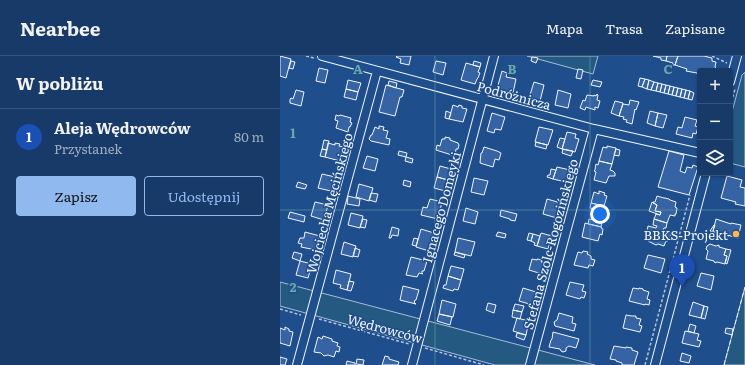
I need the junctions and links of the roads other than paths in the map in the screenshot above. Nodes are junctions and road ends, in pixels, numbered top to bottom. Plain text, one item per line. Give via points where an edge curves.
1 (322, 56) edge
2 (494, 56) edge
3 (737, 56) edge
4 (377, 71) junction
5 (733, 71) edge
6 (482, 100) junction
7 (594, 129) junction
8 (697, 152) edge
9 (705, 176) edge
10 (297, 365) edge
11 (412, 365) edge
12 (530, 365) edge
13 (655, 365) edge

1 - 4 street, Podróżnicza
2 - 6 street, Ignacego Domeyki
3 - 5 street
4 - 6 street, Podróżnicza
4 - 10 street, Wojciecha Męcińskiego
6 - 7 street, Podróżnicza
6 - 11 street, Ignacego Domeyki
7 - 8 street, Podróżnicza
7 - 12 street, Stefana Szolc-Rogozińskiego
9 - 13 street

